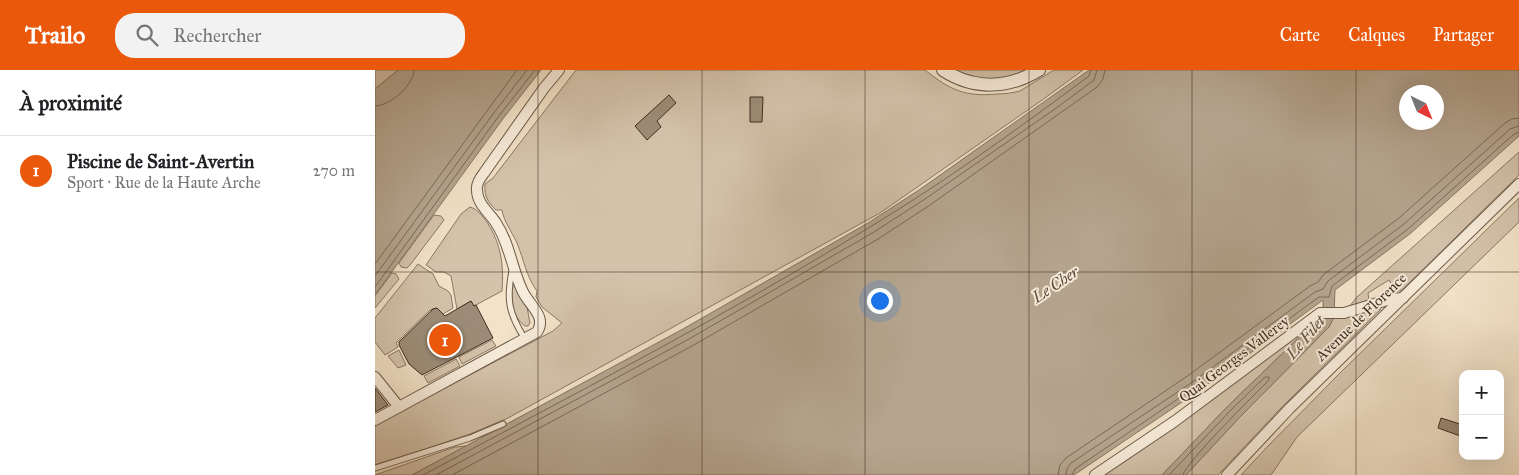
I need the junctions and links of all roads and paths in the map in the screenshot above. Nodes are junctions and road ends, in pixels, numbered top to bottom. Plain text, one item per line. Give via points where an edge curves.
1 (559, 70) edge
2 (943, 70) edge
3 (1039, 70) edge
4 (1519, 184) edge
5 (513, 268) junction
6 (1403, 298) junction
7 (525, 339) junction
8 (375, 377) edge
9 (399, 407) junction
10 (375, 420) edge
11 (503, 424) dead end
12 (375, 468) edge
13 (1095, 475) edge
14 (1227, 475) edge

1 - 5 street via 476,189 478,199 504,239
2 - 3 street via 963,81 991,86 1018,80
4 - 6 street, Avenue de Florence
5 - 7 lane via 508,289 509,306
5 - 7 street via 525,296 540,317 537,332
6 - 13 street, Quai Georges Vallerey via 1344,312 1320,313 1175,421
6 - 14 street, Avenue de Florence via 1290,408
7 - 9 street
8 - 9 street
9 - 10 street
11 - 12 lane via 470,438

